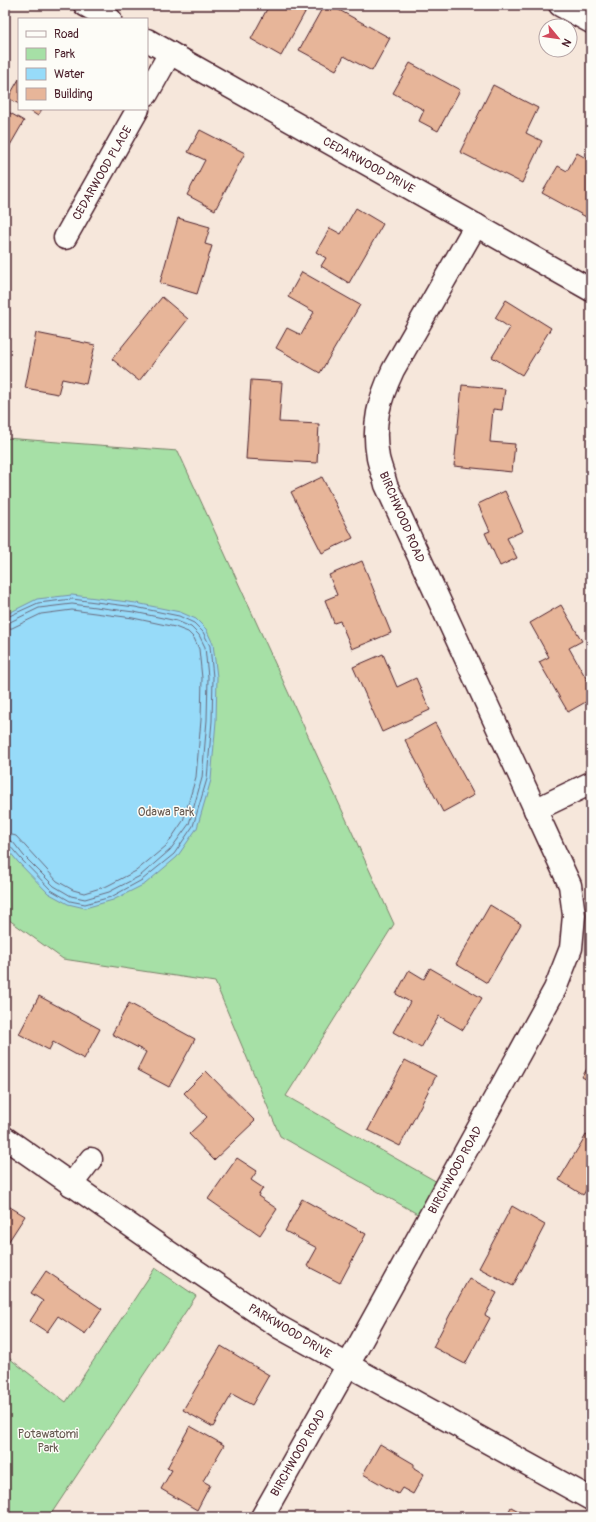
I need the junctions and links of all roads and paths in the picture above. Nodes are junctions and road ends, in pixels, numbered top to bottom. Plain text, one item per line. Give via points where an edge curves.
1 (85, 5) edge
2 (560, 5) edge
3 (108, 18) edge
4 (591, 22) edge
5 (148, 41) edge
6 (170, 53) junction
7 (148, 92) edge
8 (137, 110) edge
9 (476, 225) junction
10 (65, 238) dead end
11 (591, 290) edge
12 (591, 784) edge
13 (535, 810) junction
14 (5, 1138) edge
15 (91, 1159) dead end
16 (71, 1185) junction
17 (348, 1365) junction
18 (591, 1499) edge
19 (262, 1517) edge

1 - 3 street
2 - 4 street
5 - 6 street, CEDARWOOD DRIVE
6 - 7 street
6 - 9 street, CEDARWOOD DRIVE
8 - 10 street, CEDARWOOD PLACE
9 - 11 street, CEDARWOOD DRIVE
9 - 13 street, BIRCHWOOD ROAD via 393,370 382,394 376,423 378,458 386,485
12 - 13 street
13 - 17 street, BIRCHWOOD ROAD via 570,885 574,915 571,948 555,989
14 - 16 street, PARKWOOD DRIVE
15 - 16 street
16 - 17 street, PARKWOOD DRIVE via 279,1327
17 - 18 street, PARKWOOD DRIVE
17 - 19 street, BIRCHWOOD ROAD

